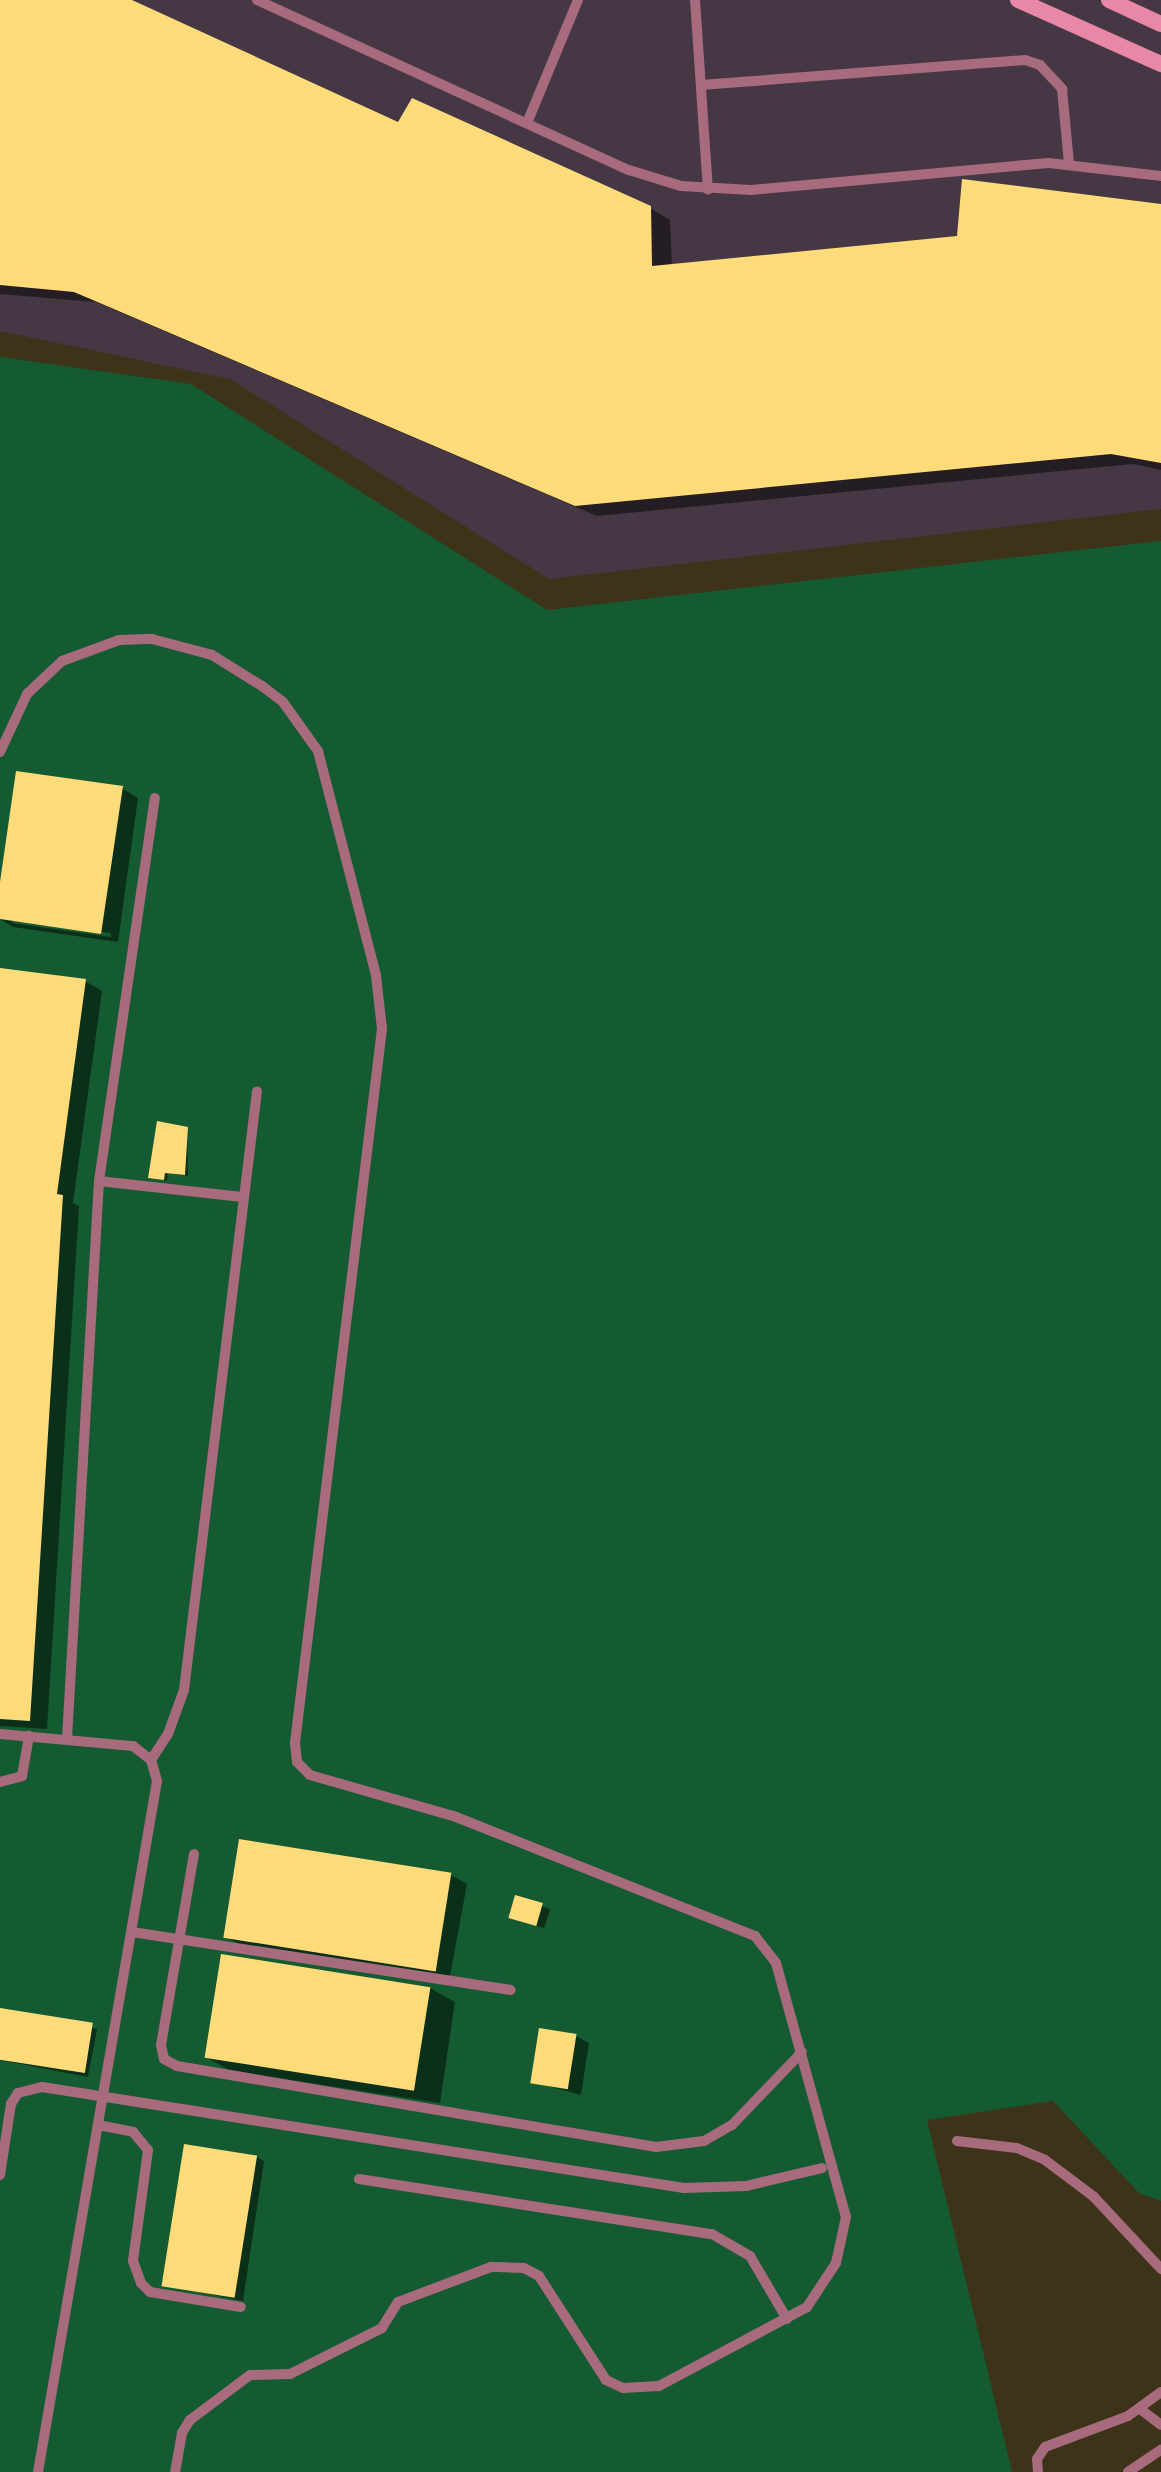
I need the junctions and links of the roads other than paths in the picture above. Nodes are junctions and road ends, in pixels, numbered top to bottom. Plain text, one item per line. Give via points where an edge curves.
1 (257, 0) edge
2 (578, 0) edge
3 (695, 0) edge
4 (1018, 0) edge
5 (1109, 0) edge
6 (1130, 5) edge
7 (1161, 24) edge
8 (1161, 64) edge
9 (701, 85) junction
10 (527, 123) junction
11 (1069, 163) junction
12 (1161, 176) edge
13 (708, 190) junction
14 (0, 752) edge
15 (155, 798) dead end
16 (257, 1091) dead end
17 (99, 1181) junction
18 (242, 1197) junction
19 (0, 1734) edge
20 (29, 1736) junction
21 (67, 1739) junction
22 (151, 1760) junction
23 (0, 1782) edge
24 (194, 1854) dead end
25 (132, 1932) junction
26 (179, 1939) junction
27 (511, 1990) dead end
28 (802, 2052) junction
29 (103, 2096) junction
30 (98, 2125) junction
31 (957, 2141) dead end
32 (822, 2168) dead end
33 (0, 2175) edge
34 (359, 2179) dead end
35 (1161, 2269) edge
36 (241, 2307) dead end
37 (787, 2319) junction
38 (1161, 2392) edge
39 (1140, 2409) junction
40 (1161, 2425) edge
41 (1161, 2450) edge
42 (38, 2472) edge
43 (175, 2472) edge
44 (1038, 2472) edge
45 (1128, 2472) edge

1 - 10 lane
2 - 10 lane
3 - 9 lane
4 - 8 street
5 - 6 street
6 - 7 street
9 - 11 lane via 1025,60 1040,65 1062,89
9 - 13 lane
10 - 13 lane via 654,180
11 - 12 lane
11 - 13 lane
14 - 28 lane via 27,694 62,661 119,640 152,639 212,655 283,702 318,751 328,780 378,985 382,1029 295,1743 297,1762 310,1775 456,1817 741,1926 776,1963
15 - 17 lane
16 - 18 lane
17 - 18 lane
17 - 21 lane
18 - 22 lane via 184,1690 175,1720
19 - 20 lane
20 - 21 lane
20 - 23 lane via 22,1776
21 - 22 lane via 133,1746
22 - 25 lane via 157,1781
24 - 26 lane
25 - 26 lane
25 - 29 lane
26 - 27 lane
26 - 28 lane via 161,2045 164,2059 177,2066 656,2147 704,2141 732,2125
28 - 37 lane via 846,2217 825,2285
29 - 30 lane
29 - 32 lane via 684,2188 746,2186
29 - 33 lane via 42,2087 18,2093 11,2104
30 - 36 lane via 133,2132 148,2150 133,2261 141,2283 150,2292
30 - 42 lane
31 - 35 lane via 1017,2148 1045,2160 1093,2196
34 - 37 lane via 712,2234 750,2256
37 - 43 lane via 659,2386 623,2388 594,2366 539,2276 524,2268 491,2267 398,2302 382,2328 290,2374 250,2375 190,2420 182,2433
38 - 39 lane
39 - 40 lane
39 - 44 lane via 1045,2447
41 - 45 lane

